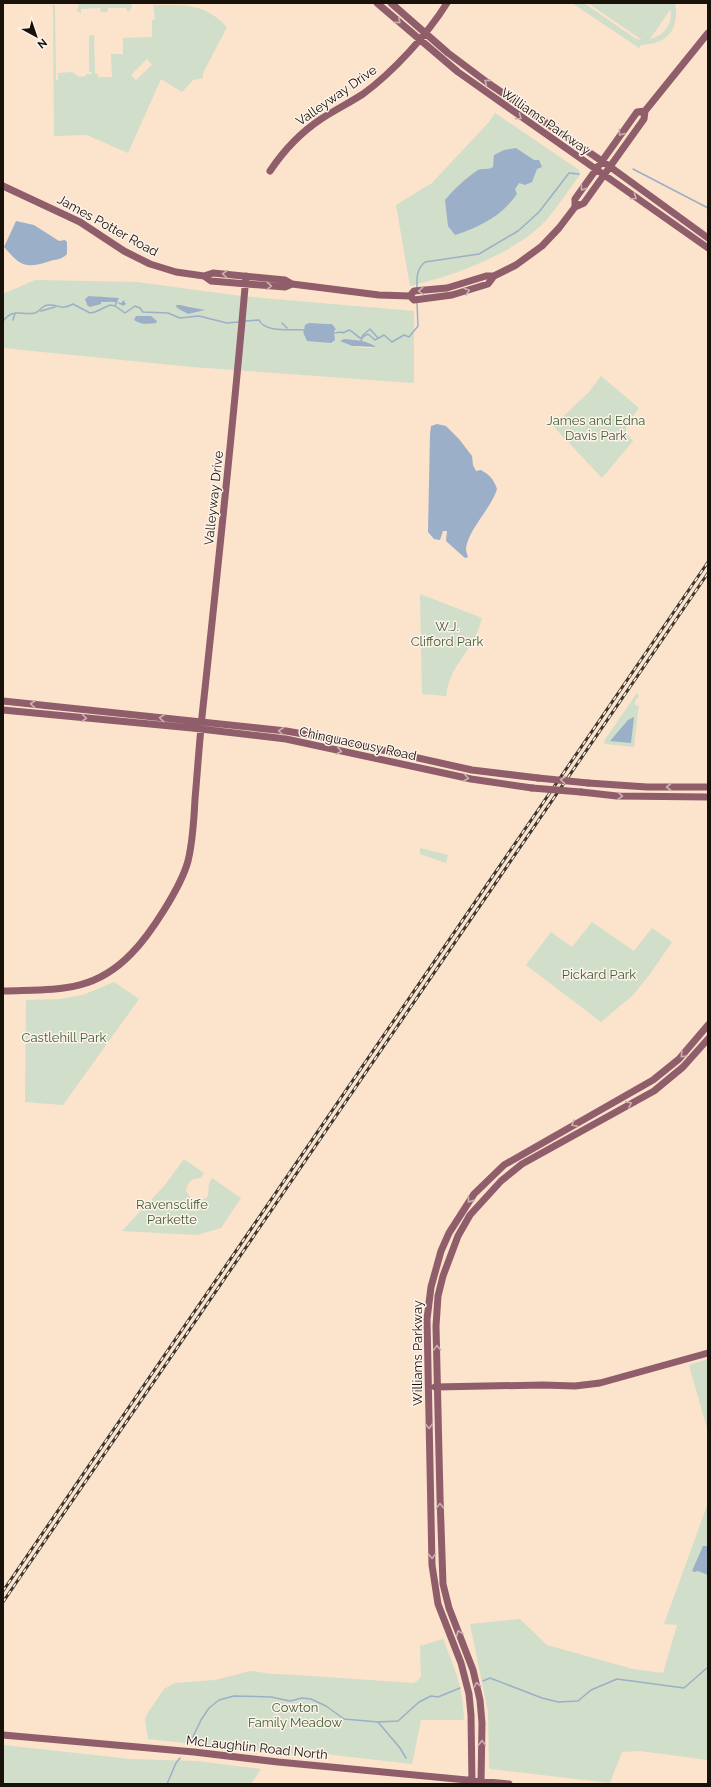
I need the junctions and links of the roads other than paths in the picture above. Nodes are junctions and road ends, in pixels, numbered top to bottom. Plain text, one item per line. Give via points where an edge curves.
1 (378, 3) edge
2 (391, 3) edge
3 (447, 3) edge
4 (424, 33) junction
5 (708, 33) edge
6 (418, 40) junction
7 (645, 111) junction
8 (601, 161) junction
9 (609, 166) junction
10 (270, 170) dead end
11 (595, 170) junction
12 (602, 175) junction
13 (3, 186) edge
14 (575, 207) junction
15 (708, 238) edge
16 (708, 248) edge
17 (204, 276) junction
18 (246, 276) junction
19 (494, 276) junction
20 (292, 284) junction
21 (246, 285) junction
22 (410, 296) junction
23 (3, 700) edge
24 (3, 710) edge
25 (200, 726) junction
26 (708, 787) edge
27 (708, 797) edge
28 (3, 991) edge
29 (708, 1025) edge
30 (708, 1039) edge
31 (708, 1353) edge
32 (438, 1386) junction
33 (428, 1387) junction
34 (3, 1735) edge
35 (472, 1782) edge
36 (481, 1783) edge
37 (509, 1784) edge

1 -> 6 main road, Williams Parkway
2 - 4 main road, Williams Parkway
3 - 4 main road, Valleyway Drive
4 - 6 main road, Valleyway Drive
8 -> 4 main road, Williams Parkway via 488,83
5 - 7 main road, James Potter Road
6 - 10 main road, Valleyway Drive via 384,77 306,130 284,151
6 -> 11 main road, Williams Parkway via 458,72
7 -> 8 main road, James Potter Road via 637,112
7 - 9 main road, James Potter Road via 644,119
8 - 9 main road, Williams Parkway
8 - 11 main road, James Potter Road
9 - 12 main road, James Potter Road
9 - 15 main road, Williams Parkway
11 - 12 main road, Williams Parkway
11 -> 14 main road, James Potter Road via 575,198
12 - 14 main road, James Potter Road via 584,203
12 -> 16 main road, Williams Parkway
13 - 17 main road, James Potter Road via 80,222 124,251 150,264 176,272
14 - 19 main road, James Potter Road via 542,246 516,266
18 -> 17 main road, James Potter Road via 213,273
17 - 21 main road, James Potter Road via 211,281
18 - 20 main road, James Potter Road via 285,280
18 - 21 main road, Valleyway Drive
19 -> 22 main road, James Potter Road via 435,290 414,291
22 -> 19 main road, James Potter Road via 414,300 435,298 475,289 488,284
21 -> 20 main road, James Potter Road via 285,288
20 - 22 main road, James Potter Road via 379,295
21 - 25 main road, Valleyway Drive
25 -> 23 main road, Chinguacousy Road
24 -> 25 main road, Chinguacousy Road
26 -> 25 main road, Chinguacousy Road, bridge via 647,787 538,778 472,770 293,732
25 -> 27 main road, Chinguacousy Road, bridge via 286,740 471,779 532,788 617,796
25 - 28 main road, Valleyway Drive via 188,861 181,881 140,943 131,955 102,978 85,985 61,990
29 -> 33 main road, Williams Parkway via 679,1059 653,1080 504,1165 474,1194 449,1233 431,1287 427,1319
32 -> 30 main road, Williams Parkway via 438,1296 449,1256 470,1216 501,1181 522,1164 654,1091 683,1067
31 - 32 main road via 600,1383 575,1386
32 - 33 main road
36 -> 32 main road, Williams Parkway via 480,1700 473,1670 449,1608 444,1584
33 -> 35 main road, Williams Parkway via 433,1581 438,1604 465,1674 470,1703
34 - 35 main road, McLaughlin Road North via 168,1749
35 - 36 main road, McLaughlin Road North
36 - 37 main road, McLaughlin Road North

